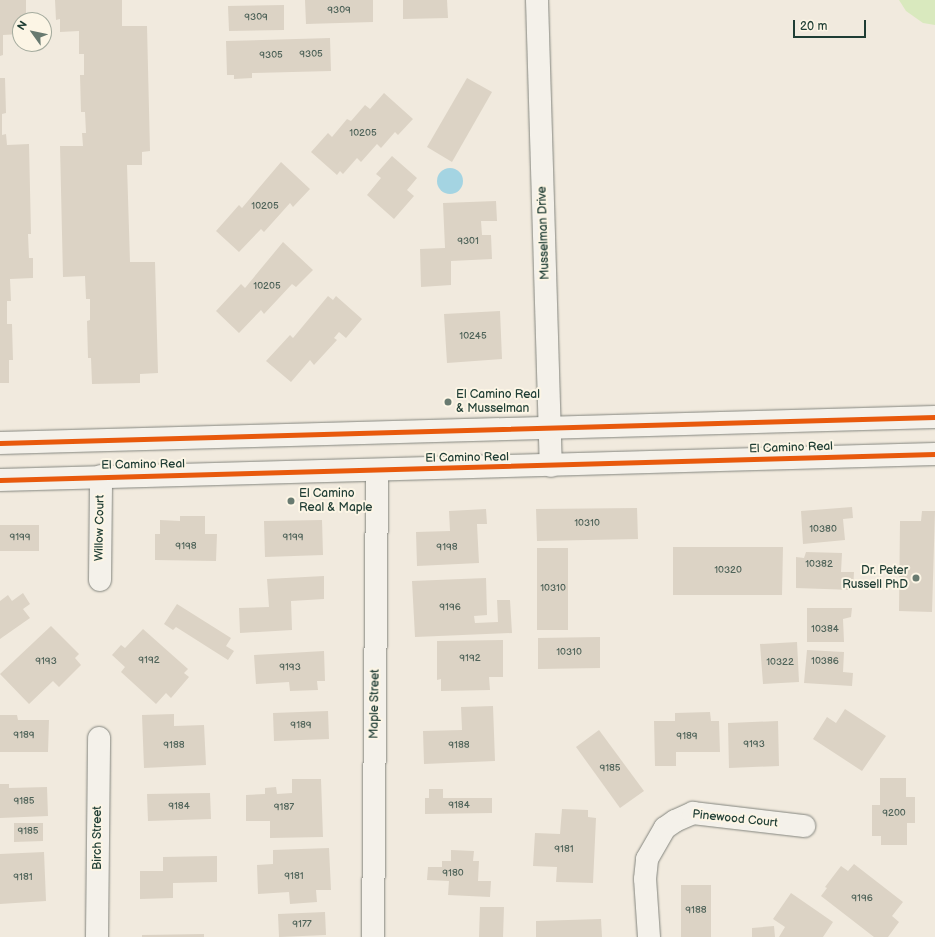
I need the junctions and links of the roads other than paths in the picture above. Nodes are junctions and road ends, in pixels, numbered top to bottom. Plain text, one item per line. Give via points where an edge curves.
1 (537, 0) edge
2 (935, 417) edge
3 (550, 427) junction
4 (0, 443) edge
5 (935, 454) edge
6 (551, 466) junction
7 (377, 470) junction
8 (101, 476) junction
9 (0, 480) edge
10 (100, 580) dead end
11 (99, 738) dead end
12 (804, 826) dead end
13 (97, 937) edge
14 (373, 937) edge
15 (649, 937) edge

1 - 3 main road, Musselman Drive
2 - 3 main road
3 - 4 main road
3 - 6 main road, Musselman Drive
5 - 6 main road, El Camino Real
6 - 7 main road, El Camino Real
7 - 8 main road, El Camino Real
7 - 14 main road, Maple Street
8 - 9 main road, El Camino Real
8 - 10 main road, Willow Court
11 - 13 main road, Birch Street
12 - 15 main road, Pinewood Court via 693,813 664,828 647,859 645,879

